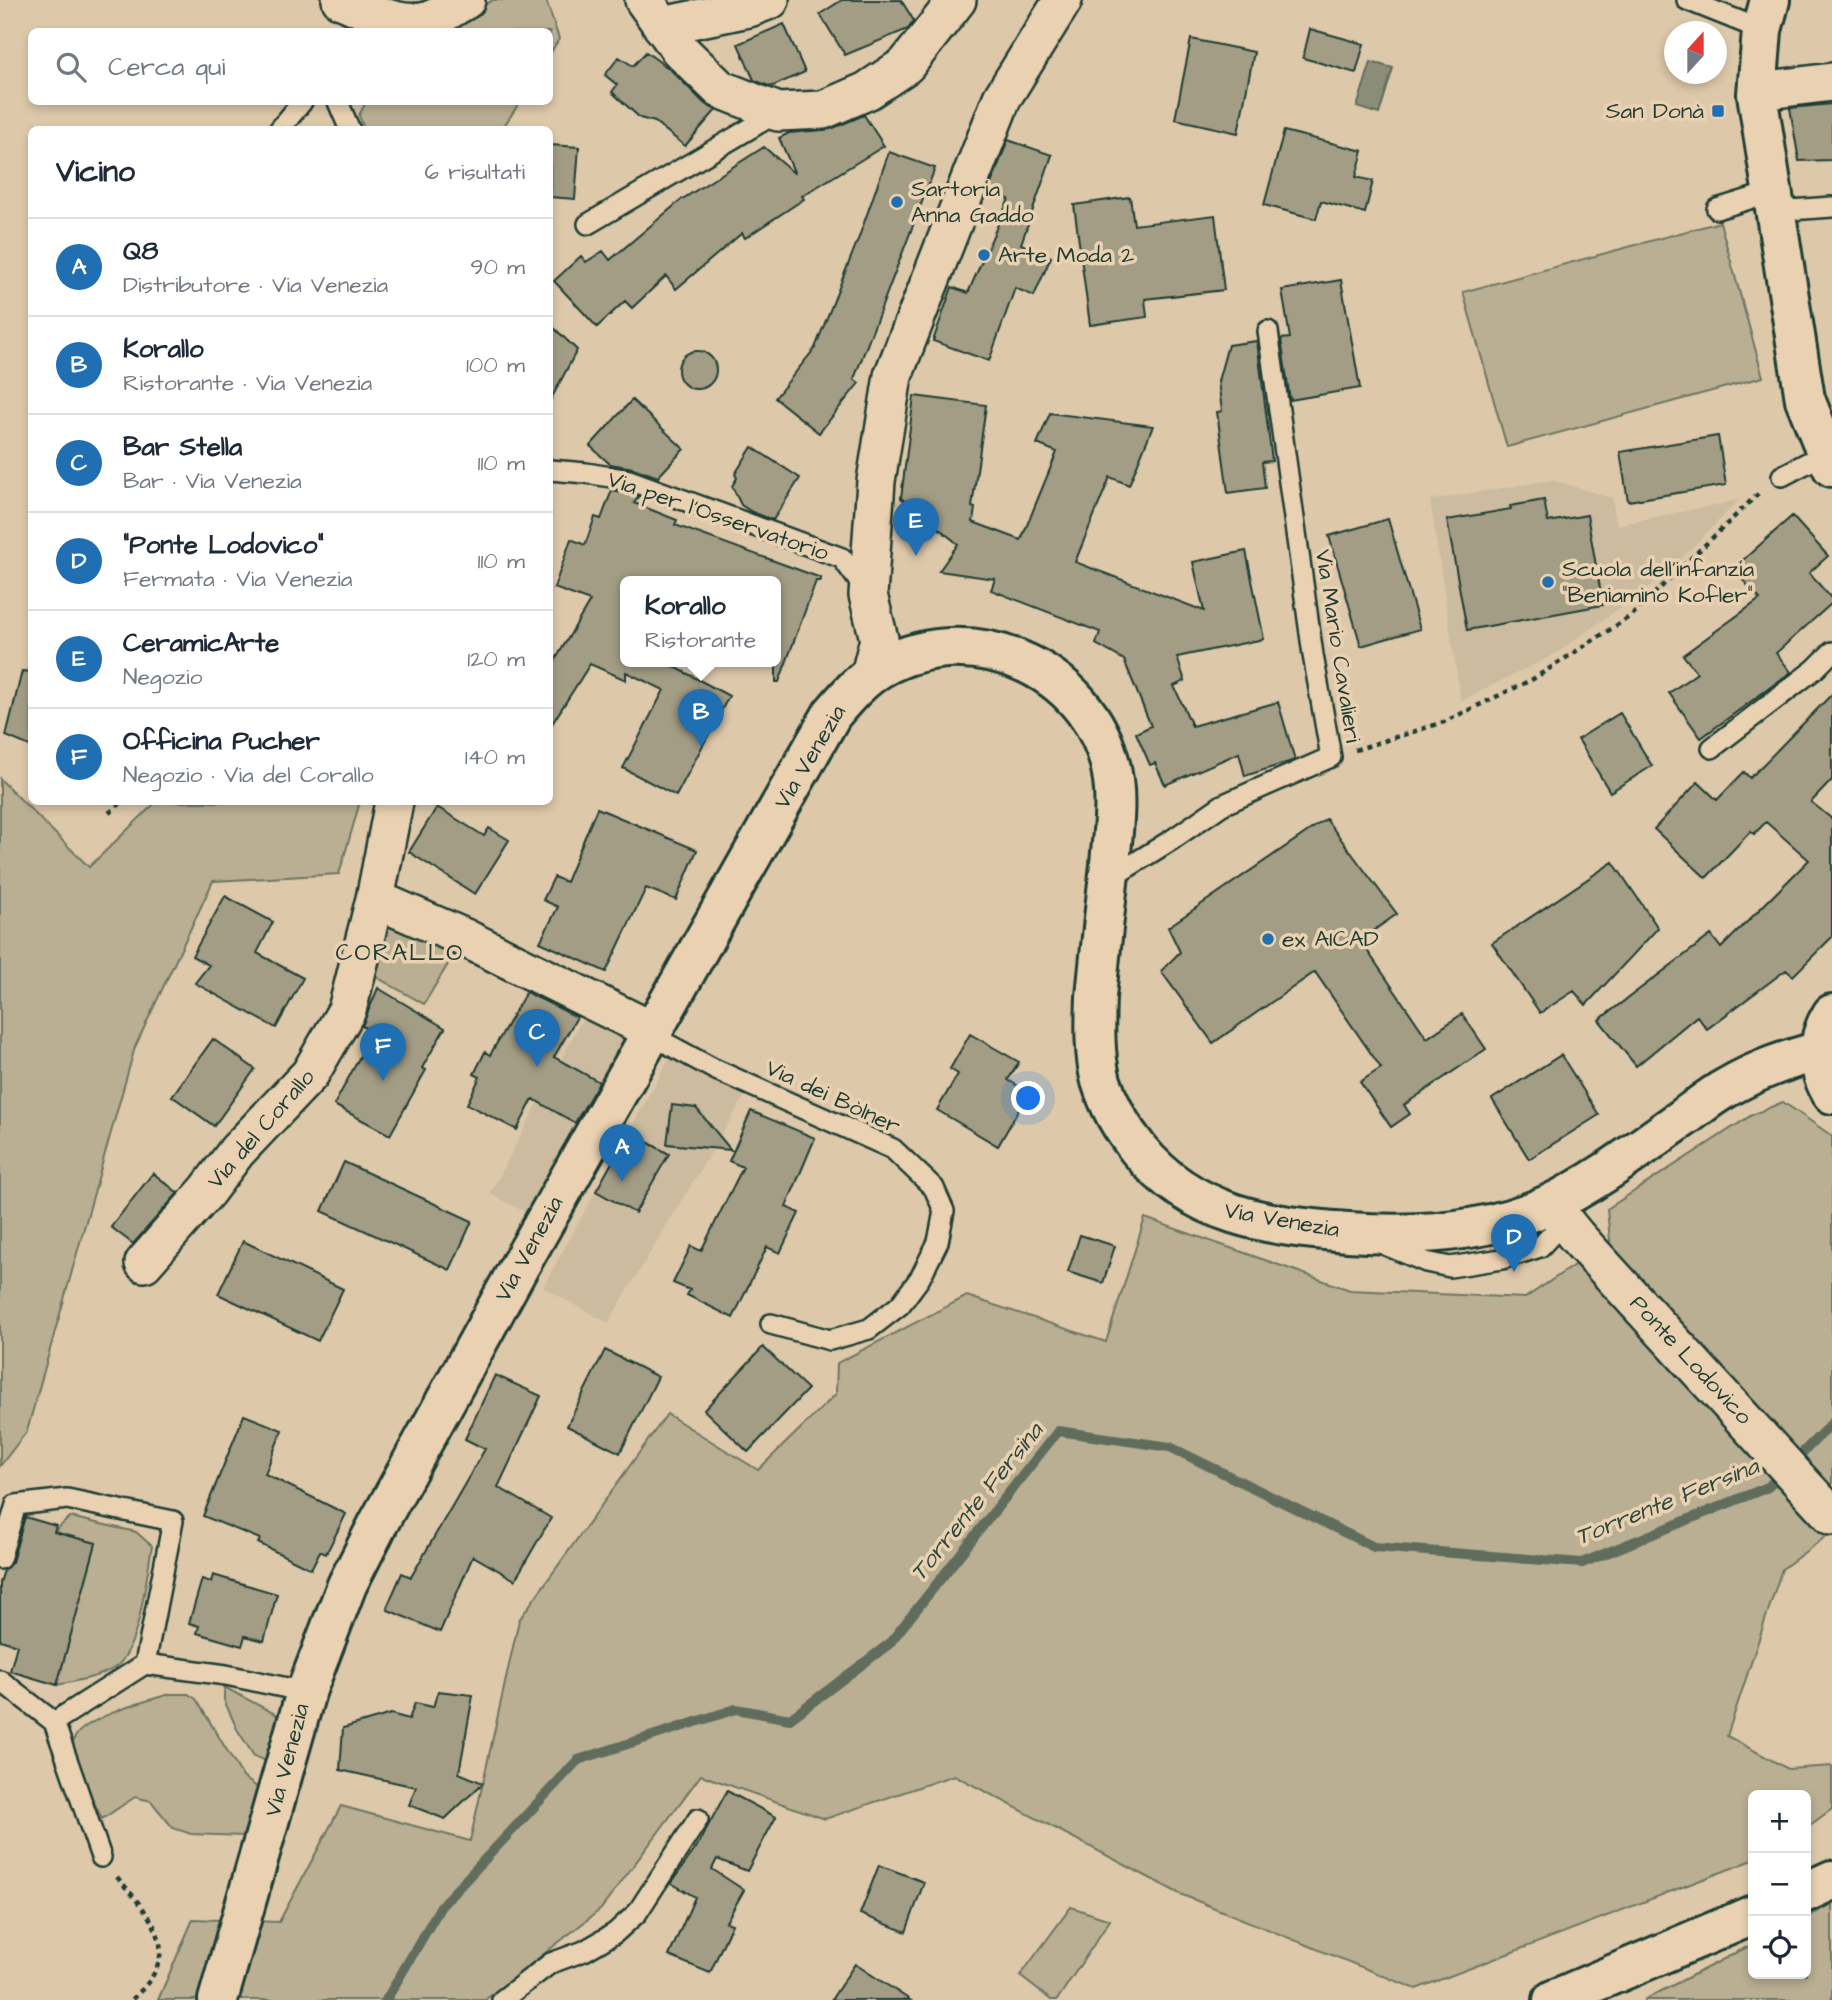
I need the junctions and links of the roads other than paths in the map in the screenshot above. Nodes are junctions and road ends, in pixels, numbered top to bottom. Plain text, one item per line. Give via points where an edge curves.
1 (341, 0) edge
2 (466, 0) edge
3 (770, 0) edge
4 (957, 0) edge
5 (1063, 0) edge
6 (1687, 0) edge
7 (653, 13) edge
8 (1766, 15) edge
9 (398, 27) edge
10 (1832, 82) edge
11 (1757, 94) junction
12 (300, 105) edge
13 (339, 105) edge
14 (778, 112) junction
15 (282, 126) edge
16 (348, 126) edge
17 (1774, 202) junction
18 (1832, 207) edge
19 (1717, 209) dead end
20 (588, 224) dead end
21 (1268, 331) dead end
22 (1829, 460) edge
23 (553, 470) edge
24 (1782, 476) dead end
25 (868, 595) junction
26 (1832, 652) edge
27 (870, 675) junction
28 (1713, 748) dead end
29 (393, 805) edge
30 (1108, 879) junction
31 (375, 899) junction
32 (1832, 1014) edge
33 (650, 1032) junction
34 (1819, 1051) junction
35 (1832, 1094) edge
36 (1557, 1212) junction
37 (144, 1263) dead end
38 (771, 1324) dead end
39 (1832, 1516) edge
40 (0, 1559) edge
41 (145, 1664) junction
42 (0, 1680) edge
43 (306, 1692) junction
44 (54, 1722) junction
45 (698, 1819) dead end
46 (101, 1857) road end
47 (1832, 1880) edge
48 (1811, 1890) edge
49 (1751, 1916) edge
50 (218, 2000) edge
51 (502, 2000) edge
52 (1553, 2000) edge

1 - 9 street
2 - 9 street via 432,19
3 - 7 street via 749,8
4 - 14 street via 906,65 867,91 823,110
5 - 25 street, Via per l'Osservatorio via 1002,98 893,376 876,481
6 - 8 lane
7 - 14 street via 679,49 720,89
8 - 11 main road
10 - 11 street
11 - 17 main road
12 - 15 lane
13 - 16 lane
14 - 20 lane
17 - 18 lane
17 - 19 lane
17 - 22 main road via 1805,399
21 - 30 lane, Via Mario Cavalieri via 1331,757 1222,805
22 - 24 lane
23 - 25 lane, Via per l'Osservatorio via 629,480 842,558
25 - 27 street, Via per l'Osservatorio via 879,639
26 - 28 lane
27 - 30 main road, Via Venezia via 918,652 966,647 1027,662 1066,689 1098,732 1113,780
27 - 33 main road, Via Venezia via 832,714
29 - 31 street, Via del Corallo
30 - 36 main road, Via Venezia via 1095,1023 1101,1079 1124,1131 1154,1168 1182,1191 1216,1209 1273,1223 1358,1232 1444,1231
31 - 33 street via 466,938
31 - 37 street, Via del Corallo via 347,1010 310,1074 237,1151
32 - 34 main road
33 - 38 lane, Via dei Bòlner via 714,1069 892,1149 934,1188 944,1211 939,1242 920,1278 900,1305 869,1329 830,1340
33 - 43 main road, Via Venezia via 377,1524 347,1585
34 - 35 main road
34 - 36 main road, Via Venezia via 1776,1063 1724,1088 1590,1182
36 - 39 street, Ponte Lodovico
40 - 41 lane via 16,1505 67,1499 173,1521
41 - 43 lane
41 - 44 lane
42 - 44 lane
43 - 50 main road, Via Venezia
44 - 46 lane
45 - 51 lane via 637,1913 615,1933 551,1963
47 - 48 main road
49 - 52 main road

